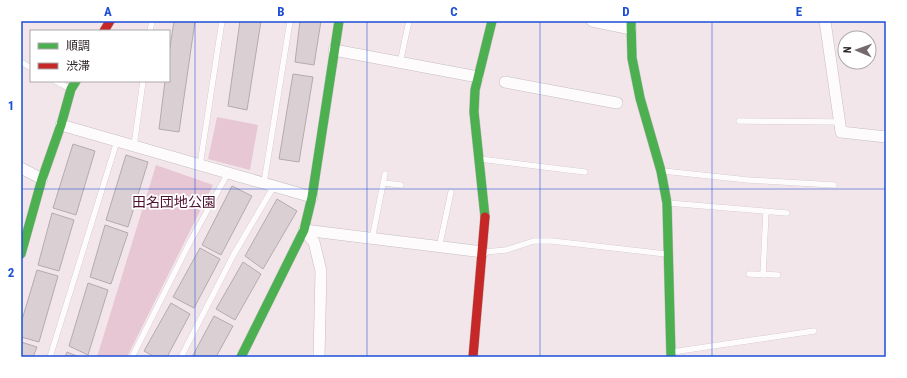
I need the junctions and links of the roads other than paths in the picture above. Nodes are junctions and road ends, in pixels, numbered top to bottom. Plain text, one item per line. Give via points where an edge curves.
1 (110, 21) edge
2 (222, 21) edge
3 (290, 21) edge
4 (339, 21) edge
5 (409, 21) edge
6 (492, 21) edge
7 (592, 21) edge
8 (825, 21) edge
9 (632, 25) edge
10 (105, 30) edge
11 (334, 50) junction
12 (21, 62) edge
13 (400, 63) junction
14 (30, 67) edge
15 (478, 77) junction
16 (57, 82) edge
17 (75, 82) edge
18 (143, 82) edge
19 (505, 82) dead end
20 (71, 89) junction
21 (617, 103) dead end
22 (740, 121) dead end
23 (840, 122) junction
24 (61, 125) junction
25 (886, 137) edge
26 (117, 141) junction
27 (134, 146) junction
28 (479, 159) junction
29 (200, 165) junction
30 (21, 168) edge
31 (661, 171) junction
32 (585, 172) dead end
33 (228, 173) junction
34 (385, 174) dead end
35 (42, 179) junction
36 (383, 183) junction
37 (269, 184) junction
38 (401, 184) dead end
39 (834, 185) dead end
40 (451, 192) dead end
41 (312, 197) junction
42 (667, 203) junction
43 (766, 211) junction
44 (787, 213) dead end
45 (304, 230) junction
46 (372, 239) junction
47 (440, 248) junction
48 (484, 252) junction
49 (21, 254) edge
50 (668, 255) junction
51 (749, 274) dead end
52 (763, 275) junction
53 (778, 275) dead end
54 (814, 331) dead end
55 (671, 354) edge
56 (50, 357) edge
57 (132, 357) edge
58 (181, 357) edge
59 (242, 357) edge
60 (319, 357) edge
61 (473, 357) edge

1 - 10 street
2 - 29 lane
3 - 37 lane
4 - 11 street
5 - 13 lane
6 - 15 street
7 - 9 street
8 - 23 street
9 - 31 street via 632,58 640,98
11 - 13 street
11 - 41 street
12 - 14 lane
13 - 15 street
15 - 28 street via 474,112
16 - 20 lane
17 - 20 street
18 - 27 lane
19 - 21 street
20 - 24 street
22 - 23 lane
23 - 25 street via 841,132
24 - 26 street
24 - 35 street
26 - 27 street
26 - 56 lane
27 - 29 street
28 - 32 lane
28 - 48 street via 485,200
29 - 33 street
30 - 35 street
31 - 39 lane
31 - 42 street
33 - 37 street
33 - 57 lane
34 - 36 lane
35 - 49 street
36 - 38 lane
36 - 46 lane
37 - 41 street
37 - 58 lane
40 - 47 lane
41 - 45 street
42 - 43 lane
42 - 50 street
43 - 44 lane
43 - 52 lane
45 - 46 street
45 - 59 street
45 - 60 street via 314,242 321,271
46 - 47 street
47 - 48 street
48 - 50 lane via 494,253 534,241 552,241
48 - 61 street
50 - 55 street
51 - 52 lane
52 - 53 lane
54 - 55 lane

